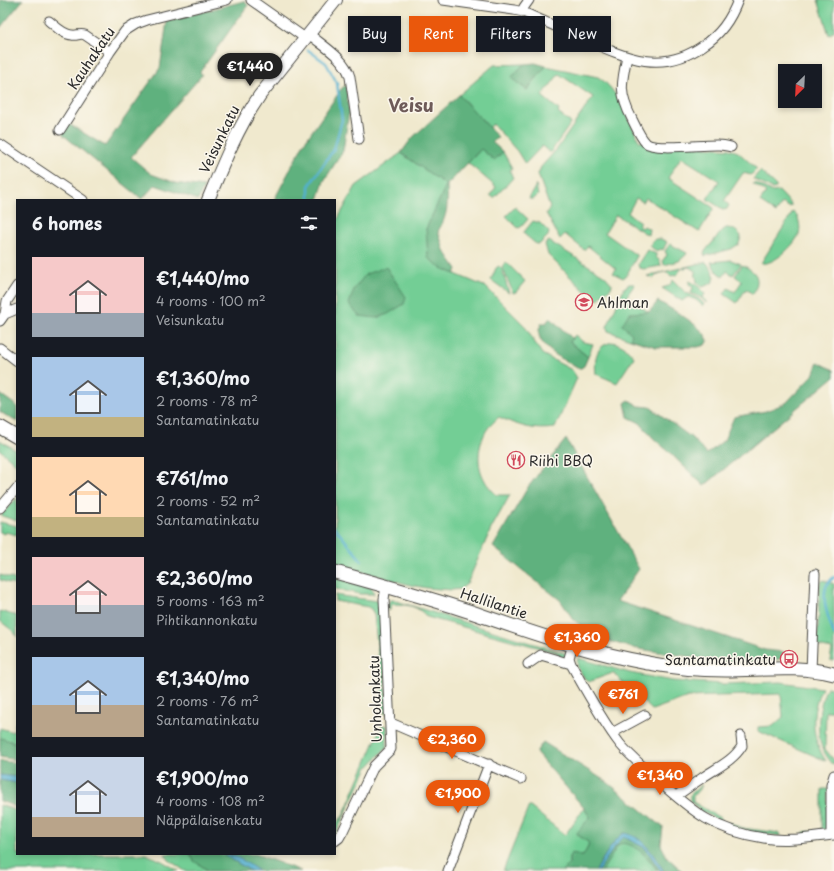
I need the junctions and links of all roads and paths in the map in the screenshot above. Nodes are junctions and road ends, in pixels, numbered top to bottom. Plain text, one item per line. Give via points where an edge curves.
1 (227, 0) edge
2 (251, 0) edge
3 (336, 0) edge
4 (443, 0) edge
5 (529, 0) edge
6 (738, 0) edge
7 (523, 12) junction
8 (49, 21) dead end
9 (307, 36) junction
10 (110, 52) junction
11 (627, 57) junction
12 (60, 130) dead end
13 (359, 139) dead end
14 (0, 144) edge
15 (731, 147) dead end
16 (82, 199) edge
17 (208, 199) edge
18 (16, 288) edge
19 (16, 310) edge
20 (3, 317) edge
21 (0, 348) edge
22 (16, 359) edge
23 (0, 427) edge
24 (16, 437) edge
25 (16, 489) edge
26 (0, 508) edge
27 (336, 572) edge
28 (815, 574) dead end
29 (386, 586) junction
30 (573, 644) junction
31 (528, 664) dead end
32 (571, 664) junction
33 (811, 670) junction
34 (834, 674) edge
35 (645, 715) dead end
36 (391, 722) junction
37 (612, 733) junction
38 (741, 736) dead end
39 (489, 764) junction
40 (834, 775) edge
41 (521, 779) dead end
42 (676, 796) junction
43 (832, 835) edge
44 (336, 840) edge
45 (448, 871) edge

1 - 10 street, Kauhakatu via 136,24 125,32
2 - 9 street
3 - 9 street, Veisunkatu
4 - 7 street
5 - 7 street
6 - 11 street via 723,30 691,54 674,60 659,61
7 - 11 street
8 - 10 street via 73,36 85,35
9 - 13 street via 348,68
9 - 17 street, Veisunkatu via 260,95 240,125
10 - 12 street, Kauhakatu
11 - 15 street via 622,83 623,97 645,142 660,147
14 - 16 street
18 - 20 street via 7,302
19 - 20 street
21 - 22 street
23 - 24 main road
25 - 26 street
27 - 29 main road, Hallilantie
28 - 33 street
29 - 30 main road, Hallilantie
29 - 36 street, Unholankatu via 384,598
30 - 32 street via 569,658
30 - 33 main road, Hallilantie via 648,663 682,668
31 - 32 street via 542,655
32 - 37 street
33 - 34 main road, Hallilantie
35 - 37 street
36 - 39 street
36 - 44 street, Unholankatu via 391,749 374,766 343,831
37 - 42 street via 629,754
38 - 42 street via 742,746 737,752 720,767
39 - 41 street
39 - 45 street
40 - 43 street via 831,785
42 - 43 street via 702,817 738,833 774,840

